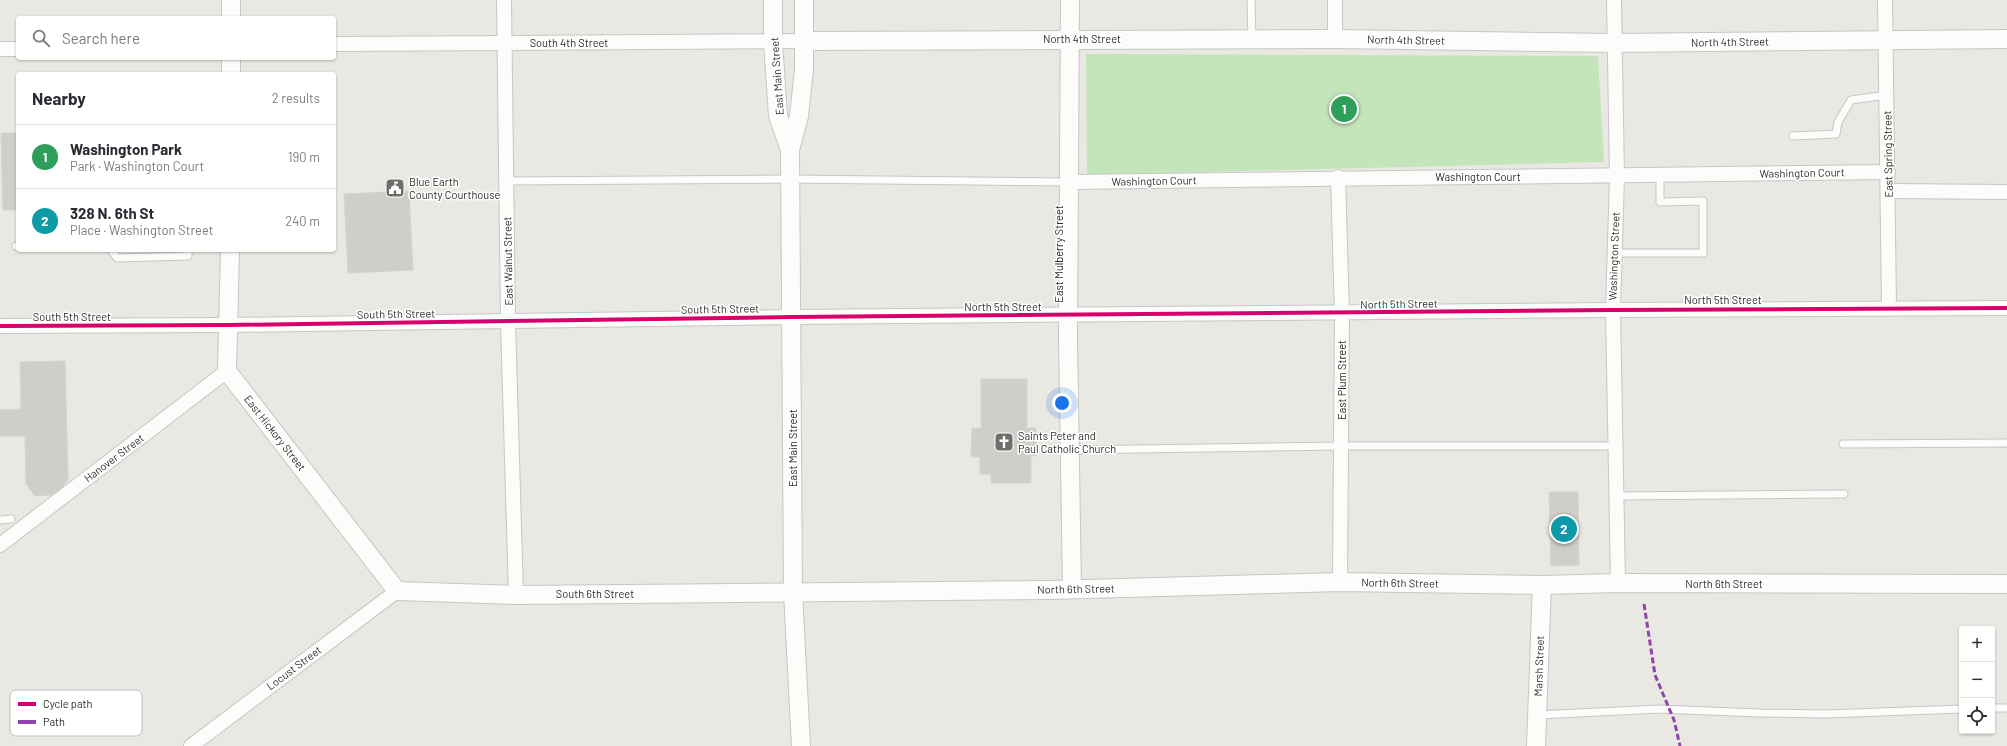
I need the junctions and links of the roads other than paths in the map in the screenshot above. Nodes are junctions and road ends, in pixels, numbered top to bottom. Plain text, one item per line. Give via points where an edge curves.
1 (231, 0) edge
2 (504, 0) edge
3 (774, 0) edge
4 (804, 0) edge
5 (1070, 0) edge
6 (1251, 0) edge
7 (1335, 0) edge
8 (1614, 0) edge
9 (1885, 0) edge
10 (231, 16) edge
11 (1069, 39) junction
12 (1252, 39) junction
13 (1335, 39) junction
14 (2007, 39) edge
15 (1886, 40) junction
16 (805, 41) junction
17 (773, 42) junction
18 (1614, 43) junction
19 (336, 44) edge
20 (505, 44) junction
21 (0, 49) edge
22 (16, 49) edge
23 (231, 60) edge
24 (231, 72) edge
25 (1887, 95) junction
26 (1793, 136) dead end
27 (790, 150) junction
28 (1888, 172) junction
29 (1660, 176) junction
30 (1338, 177) junction
31 (1617, 177) junction
32 (790, 179) junction
33 (507, 181) junction
34 (1068, 182) junction
35 (1888, 191) junction
36 (2007, 192) edge
37 (112, 252) edge
38 (188, 252) edge
39 (230, 252) edge
40 (1614, 253) junction
41 (1889, 308) junction
42 (2007, 308) edge
43 (1613, 310) junction
44 (1342, 313) junction
45 (1068, 315) junction
46 (792, 317) junction
47 (508, 322) junction
48 (228, 325) junction
49 (0, 326) edge
50 (227, 371) junction
51 (2007, 443) edge
52 (1843, 444) dead end
53 (1341, 446) junction
54 (1615, 446) junction
55 (1070, 450) junction
56 (1844, 494) dead end
57 (1616, 496) junction
58 (11, 519) dead end
59 (0, 520) edge
60 (0, 545) edge
61 (1340, 582) junction
62 (1618, 584) junction
63 (2007, 584) edge
64 (1542, 585) junction
65 (1072, 589) junction
66 (397, 591) junction
67 (794, 593) junction
68 (516, 595) junction
69 (1995, 708) edge
70 (2007, 708) edge
71 (1959, 709) edge
72 (1538, 715) junction
73 (190, 746) edge
74 (801, 746) edge
75 (1536, 746) edge

1 - 10 street
2 - 20 street, East Walnut Street
3 - 17 street, East Main Street
4 - 16 street, East Main Street
5 - 11 street, East Mulberry Street
6 - 12 lane
7 - 13 street
8 - 18 street, Washington Street
9 - 15 street, East Spring Street
11 - 12 street, North 4th Street
11 - 16 street, North 4th Street
11 - 34 street, East Mulberry Street
12 - 13 street, North 4th Street
13 - 18 street, North 4th Street
14 - 15 street, North 4th Street
15 - 18 street, North 4th Street
15 - 25 street, East Spring Street
16 - 17 street, South 4th Street
16 - 27 street, East Main Street via 799,116
17 - 20 street, South 4th Street
17 - 27 street, East Main Street via 778,116
18 - 31 street, Washington Street
19 - 20 street, South 4th Street
20 - 33 street, East Walnut Street
21 - 22 street
23 - 24 street
25 - 26 lane via 1851,100 1838,122 1836,134
25 - 28 street, East Spring Street
27 - 32 street, East Main Street
28 - 29 street, Washington Court
28 - 35 street, East Spring Street
29 - 31 street, Washington Court
29 - 40 lane via 1660,202 1703,201 1703,253
30 - 31 street, Washington Court
30 - 34 street, Washington Court
30 - 44 street, East Plum Street
31 - 40 street, Washington Street
32 - 33 lane
32 - 34 lane
32 - 46 street, East Main Street
33 - 47 street, East Walnut Street
34 - 45 street, East Mulberry Street
35 - 36 street
35 - 41 street, East Spring Street
37 - 38 lane via 117,258 188,256
39 - 48 street
40 - 43 street, Washington Street
41 - 42 street, North 5th Street
41 - 43 street, North 5th Street
43 - 44 street, North 5th Street
43 - 54 street, Washington Street
44 - 45 street, North 5th Street
44 - 53 street, East Plum Street
45 - 46 street, North 5th Street
45 - 55 street, East Mulberry Street
46 - 47 street, South 5th Street
46 - 67 street, East Main Street
47 - 48 street, South 5th Street
47 - 68 street, East Walnut Street
48 - 49 street, South 5th Street
48 - 50 street
50 - 60 street, Hanover Street
50 - 66 street, East Hickory Street
51 - 52 lane
53 - 54 lane
53 - 55 lane
53 - 61 street, East Plum Street
54 - 57 street, Washington Street
55 - 65 street, East Mulberry Street
56 - 57 lane
57 - 62 street, Washington Street
58 - 59 lane
61 - 64 street, North 6th Street
61 - 65 street, North 6th Street
62 - 63 street, North 6th Street
62 - 64 street, North 6th Street
64 - 72 street, Marsh Street
65 - 67 street, North 6th Street
66 - 68 street, South 6th Street
66 - 73 street, Locust Street
67 - 68 street, South 6th Street
67 - 74 street, East Main Street
69 - 70 lane
71 - 72 lane via 1759,714 1659,709
72 - 75 street, Marsh Street

